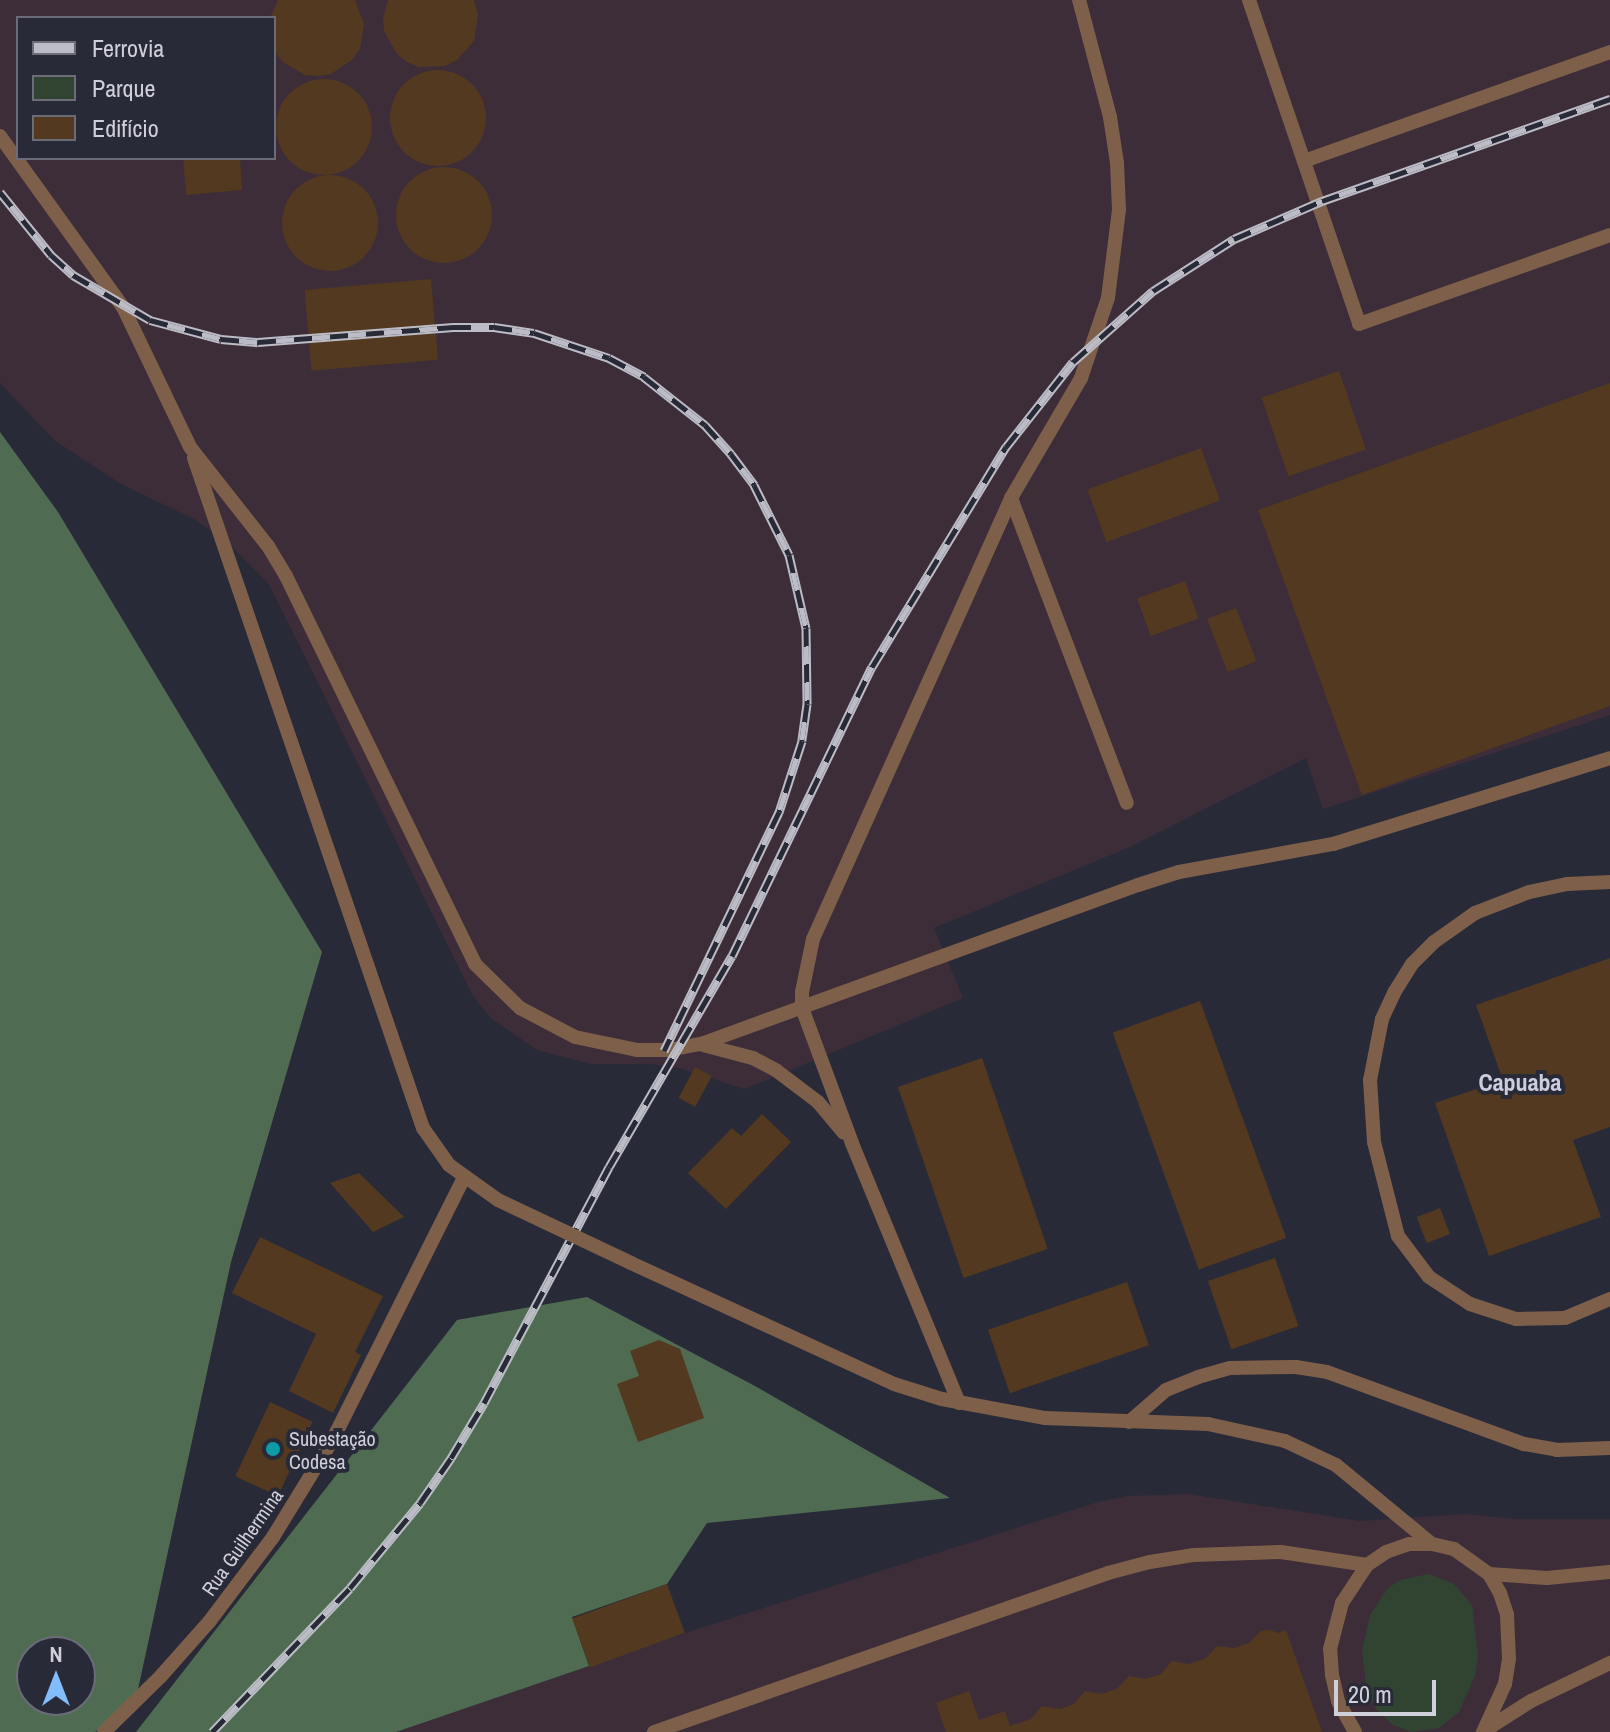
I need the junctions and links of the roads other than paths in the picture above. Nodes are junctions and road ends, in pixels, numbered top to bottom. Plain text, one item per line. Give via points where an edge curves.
1 (1079, 0) edge
2 (1249, 0) edge
3 (1610, 52) edge
4 (0, 136) edge
5 (16, 158) edge
6 (17, 160) edge
7 (1304, 161) junction
8 (1610, 235) edge
9 (190, 447) junction
10 (1011, 498) junction
11 (1610, 758) edge
12 (1127, 803) dead end
13 (1610, 882) edge
14 (802, 1008) junction
15 (701, 1044) junction
16 (852, 1143) junction
17 (463, 1179) junction
18 (1610, 1299) edge
19 (959, 1403) junction
20 (1129, 1422) junction
21 (1610, 1448) edge
22 (1432, 1544) junction
23 (1367, 1565) junction
24 (1610, 1572) edge
25 (1489, 1574) junction
26 (1610, 1663) edge
27 (104, 1732) edge
28 (654, 1732) edge
29 (1355, 1732) edge
30 (1483, 1732) edge

1 - 10 lane via 1117,163 1116,256 1105,311 1081,378
2 - 7 lane
3 - 7 lane
4 - 5 lane
6 - 9 lane via 123,307
7 - 8 lane via 1359,324
9 - 15 lane via 286,576 475,964 520,1008 575,1037 637,1050
9 - 17 lane via 415,1107 434,1147
10 - 12 lane
10 - 14 lane via 813,939 803,976
11 - 14 lane via 1346,840 1138,885
13 - 18 lane via 1529,892 1475,913 1434,942 1412,964 1382,1019 1370,1080 1374,1142 1398,1236 1429,1277 1470,1304 1516,1319 1565,1318
14 - 15 lane
14 - 16 lane
15 - 16 lane via 753,1058 777,1071 818,1102
16 - 19 lane
17 - 19 lane, bridge via 894,1384
17 - 27 lane, Rua Guilhermina via 333,1439 273,1537 209,1622
19 - 20 lane via 1045,1418
20 - 21 lane via 1166,1390 1198,1377 1230,1368 1280,1366 1327,1372 1524,1444 1557,1450
20 - 22 lane via 1208,1424 1285,1441 1336,1465
22 - 23 lane via 1409,1544
22 - 25 lane via 1454,1549
23 - 28 lane via 1238,1551 1150,1562
23 - 29 lane via 1342,1603 1330,1649 1338,1701
24 - 25 lane via 1547,1578
25 - 30 lane via 1507,1615 1509,1659 1505,1684
26 - 30 lane via 1531,1701

